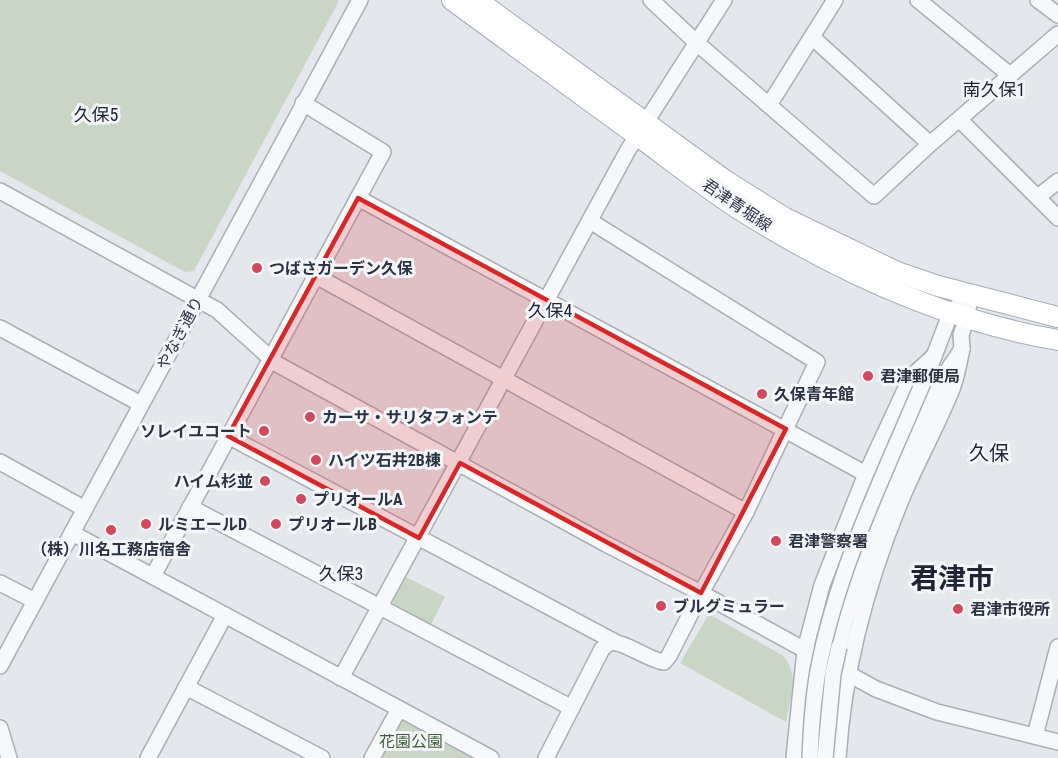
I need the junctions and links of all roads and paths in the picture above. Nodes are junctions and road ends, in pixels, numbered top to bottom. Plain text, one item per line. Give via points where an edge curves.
1 (360, 0) edge
2 (452, 0) edge
3 (477, 0) edge
4 (651, 0) edge
5 (724, 0) edge
6 (836, 0) edge
7 (918, 0) edge
8 (1038, 0) edge
9 (1058, 15) edge
10 (1058, 34) edge
11 (812, 37) junction
12 (698, 44) junction
13 (1010, 75) junction
14 (303, 103) junction
15 (769, 105) junction
16 (960, 120) junction
17 (641, 129) junction
18 (930, 144) junction
19 (1058, 181) edge
20 (0, 191) edge
21 (1038, 197) junction
22 (358, 198) junction
23 (1058, 218) edge
24 (590, 221) junction
25 (316, 276) junction
26 (970, 295) junction
27 (199, 298) junction
28 (548, 300) junction
29 (959, 315) junction
30 (1058, 317) edge
31 (0, 328) edge
32 (1058, 340) edge
33 (962, 349) junction
34 (934, 356) junction
35 (272, 359) junction
36 (505, 379) junction
37 (933, 380) junction
38 (141, 404) junction
39 (786, 429) junction
40 (228, 436) junction
41 (0, 462) edge
42 (460, 463) junction
43 (866, 474) junction
44 (190, 507) junction
45 (85, 509) junction
46 (746, 512) junction
47 (72, 533) junction
48 (419, 538) junction
49 (153, 576) junction
50 (0, 583) edge
51 (701, 593) junction
52 (35, 601) junction
53 (380, 607) junction
54 (225, 615) junction
55 (617, 643) junction
56 (1058, 647) edge
57 (805, 650) junction
58 (0, 666) edge
59 (848, 673) junction
60 (341, 678) junction
61 (186, 687) junction
62 (572, 708) junction
63 (399, 709) junction
64 (0, 728) edge
65 (1035, 736) junction
66 (1058, 742) edge
67 (9, 758) edge
68 (148, 758) edge
69 (322, 758) edge
70 (372, 758) edge
71 (491, 758) edge
72 (546, 758) edge
73 (794, 758) edge
74 (810, 758) edge
75 (825, 758) edge
76 (838, 758) edge

1 - 14 street, やなぎ通り
2 - 17 main road, 君津青堀線
3 - 17 main road, 君津青堀線
4 - 12 street
5 - 12 street
6 - 11 street
7 - 13 street
8 - 9 street
10 - 13 street
11 - 15 street
11 - 18 street
12 - 15 street
12 - 17 street
13 - 16 street
14 - 22 street via 383,152
14 - 27 street, やなぎ通り
15 - 18 street via 874,196
16 - 18 street
16 - 21 street
17 - 24 street
17 - 26 main road, 君津青堀線 via 785,218 897,272
17 - 29 main road, 君津青堀線 via 743,212 808,251 865,280
19 - 21 street
20 - 27 street
21 - 23 street
22 - 25 street
22 - 28 street
24 - 28 street
24 - 39 street via 817,362
25 - 35 street
25 - 36 street
26 - 29 street
26 - 30 main road, 君津青堀線
27 - 35 street
27 - 38 street, やなぎ通り
28 - 36 street
28 - 39 street
29 - 32 main road, 君津青堀線
29 - 33 street
29 - 34 street
31 - 38 street
33 - 37 street
33 - 59 street via 952,388 903,494 868,588
34 - 37 street
34 - 43 street via 911,377
35 - 40 street
35 - 42 street
36 - 42 street
36 - 46 street
37 - 74 street, bridge via 871,506 831,617 819,671
37 - 75 street, bridge via 845,620 833,674
38 - 45 street, やなぎ通り
39 - 43 street
39 - 46 street
40 - 44 street
40 - 48 street
41 - 45 street
42 - 48 street
42 - 51 street
43 - 57 street via 822,585
44 - 49 street
44 - 53 street
45 - 47 street, やなぎ通り
46 - 51 street
47 - 49 street
47 - 52 street, やなぎ通り
48 - 53 street
48 - 55 street
49 - 54 street
50 - 52 street
51 - 55 street via 664,662
51 - 57 street
52 - 58 street, やなぎ通り
53 - 60 street
53 - 62 street
54 - 60 street
54 - 61 street
55 - 62 street via 602,649
56 - 65 street
57 - 59 street
57 - 73 street
59 - 65 street via 876,689 937,712
59 - 76 street
60 - 63 street
61 - 68 street
61 - 69 street
62 - 72 street
63 - 70 street
63 - 71 street
64 - 67 street
65 - 66 street

